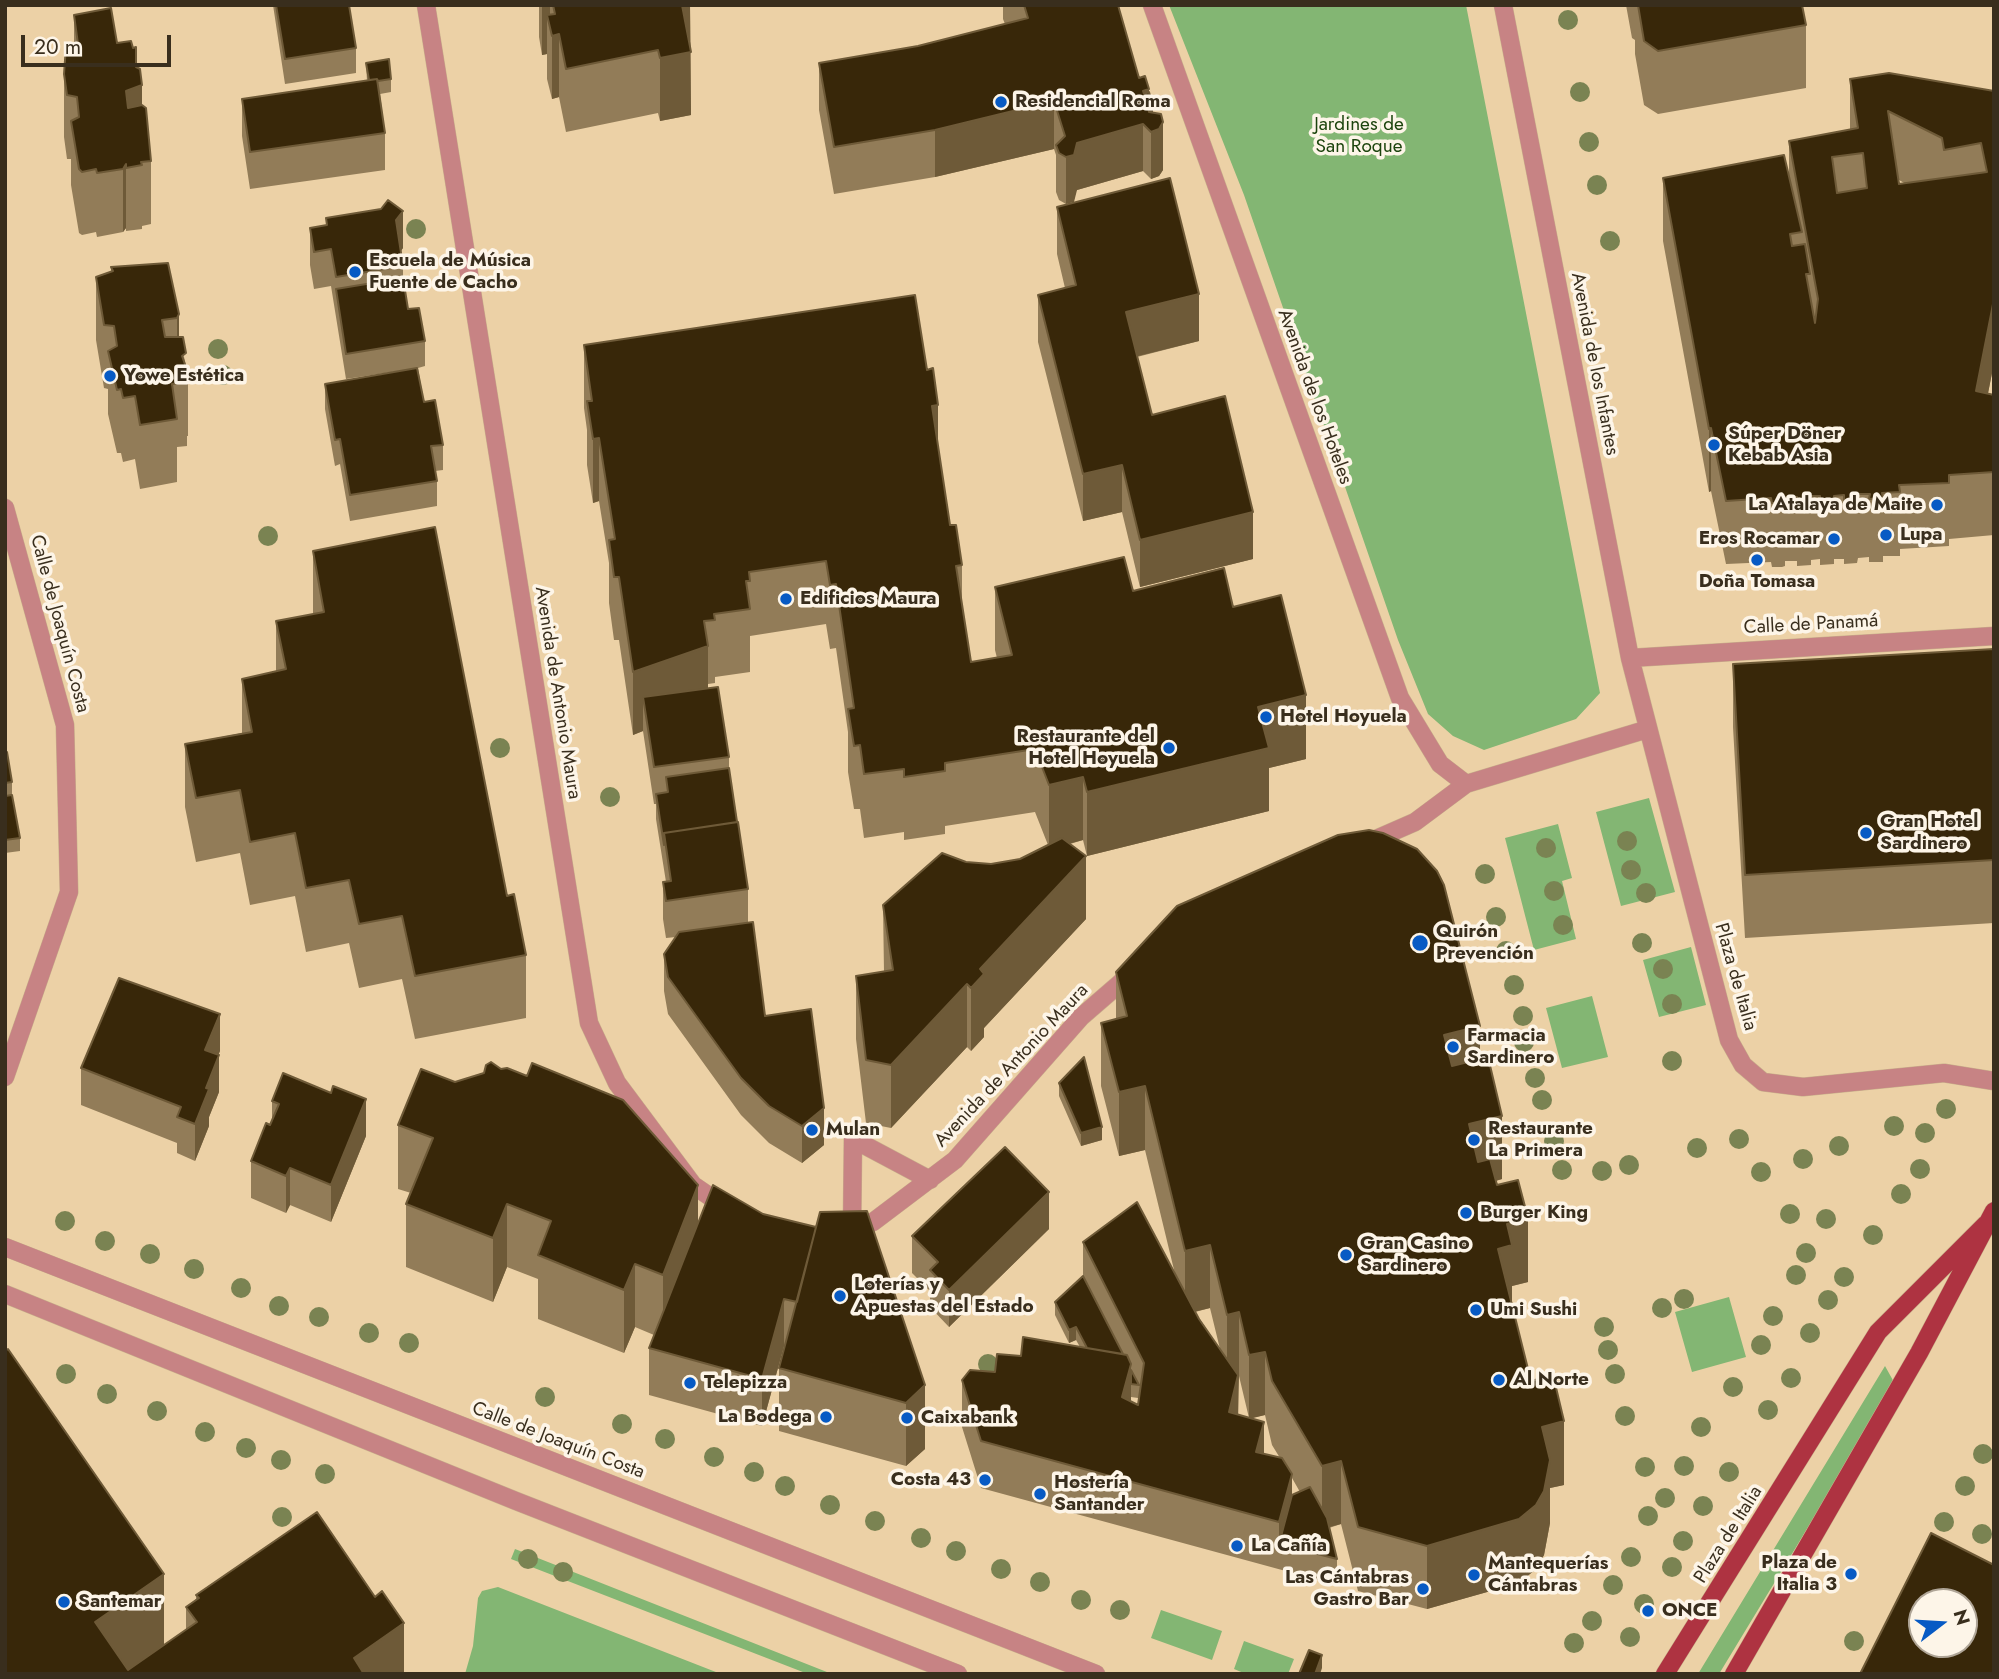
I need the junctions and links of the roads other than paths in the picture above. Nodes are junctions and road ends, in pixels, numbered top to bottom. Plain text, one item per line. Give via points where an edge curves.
1 (426, 5) edge
2 (1152, 5) edge
3 (1503, 5) edge
4 (5, 508) edge
5 (1994, 636) edge
6 (1630, 658) junction
7 (1648, 729) junction
8 (1466, 784) junction
9 (1345, 853) edge
10 (1146, 960) edge
11 (9, 1045) edge
12 (5, 1077) edge
13 (1994, 1081) edge
14 (929, 1180) junction
15 (738, 1216) edge
16 (1990, 1218) edge
17 (852, 1230) junction
18 (831, 1237) edge
19 (5, 1247) edge
20 (5, 1285) edge
21 (5, 1294) edge
22 (24, 1302) junction
23 (958, 1674) edge
24 (1096, 1674) edge
25 (1665, 1674) edge
26 (1734, 1674) edge

1 - 15 street, Avenida de Antonio Maura via 589,1023 617,1083 693,1185
2 - 8 street, Avenida de los Hoteles via 1400,698 1440,764
3 - 6 street, Avenida de los Infantes
4 - 11 street, Calle de Joaquín Costa via 65,724 69,892
5 - 6 street, Calle de Panamá
6 - 7 street, Avenida de los Infantes
7 - 8 street
7 - 13 street, Plaza de Italia via 1729,1040 1743,1065 1763,1082 1803,1087 1944,1073
8 - 9 street via 1415,822
10 - 14 street, Avenida de Antonio Maura via 1081,1017 955,1160
11 - 12 street, Calle de Joaquín Costa
14 - 17 street, Avenida de Antonio Maura via 873,1222
14 - 17 street via 853,1139
16 - 25 main road, Plaza de Italia via 1878,1332
16 - 26 main road, Plaza de Italia via 1919,1353
17 - 18 street, Avenida de Antonio Maura
19 - 24 street, Calle de Joaquín Costa
20 - 22 street
21 - 22 street
22 - 23 street

